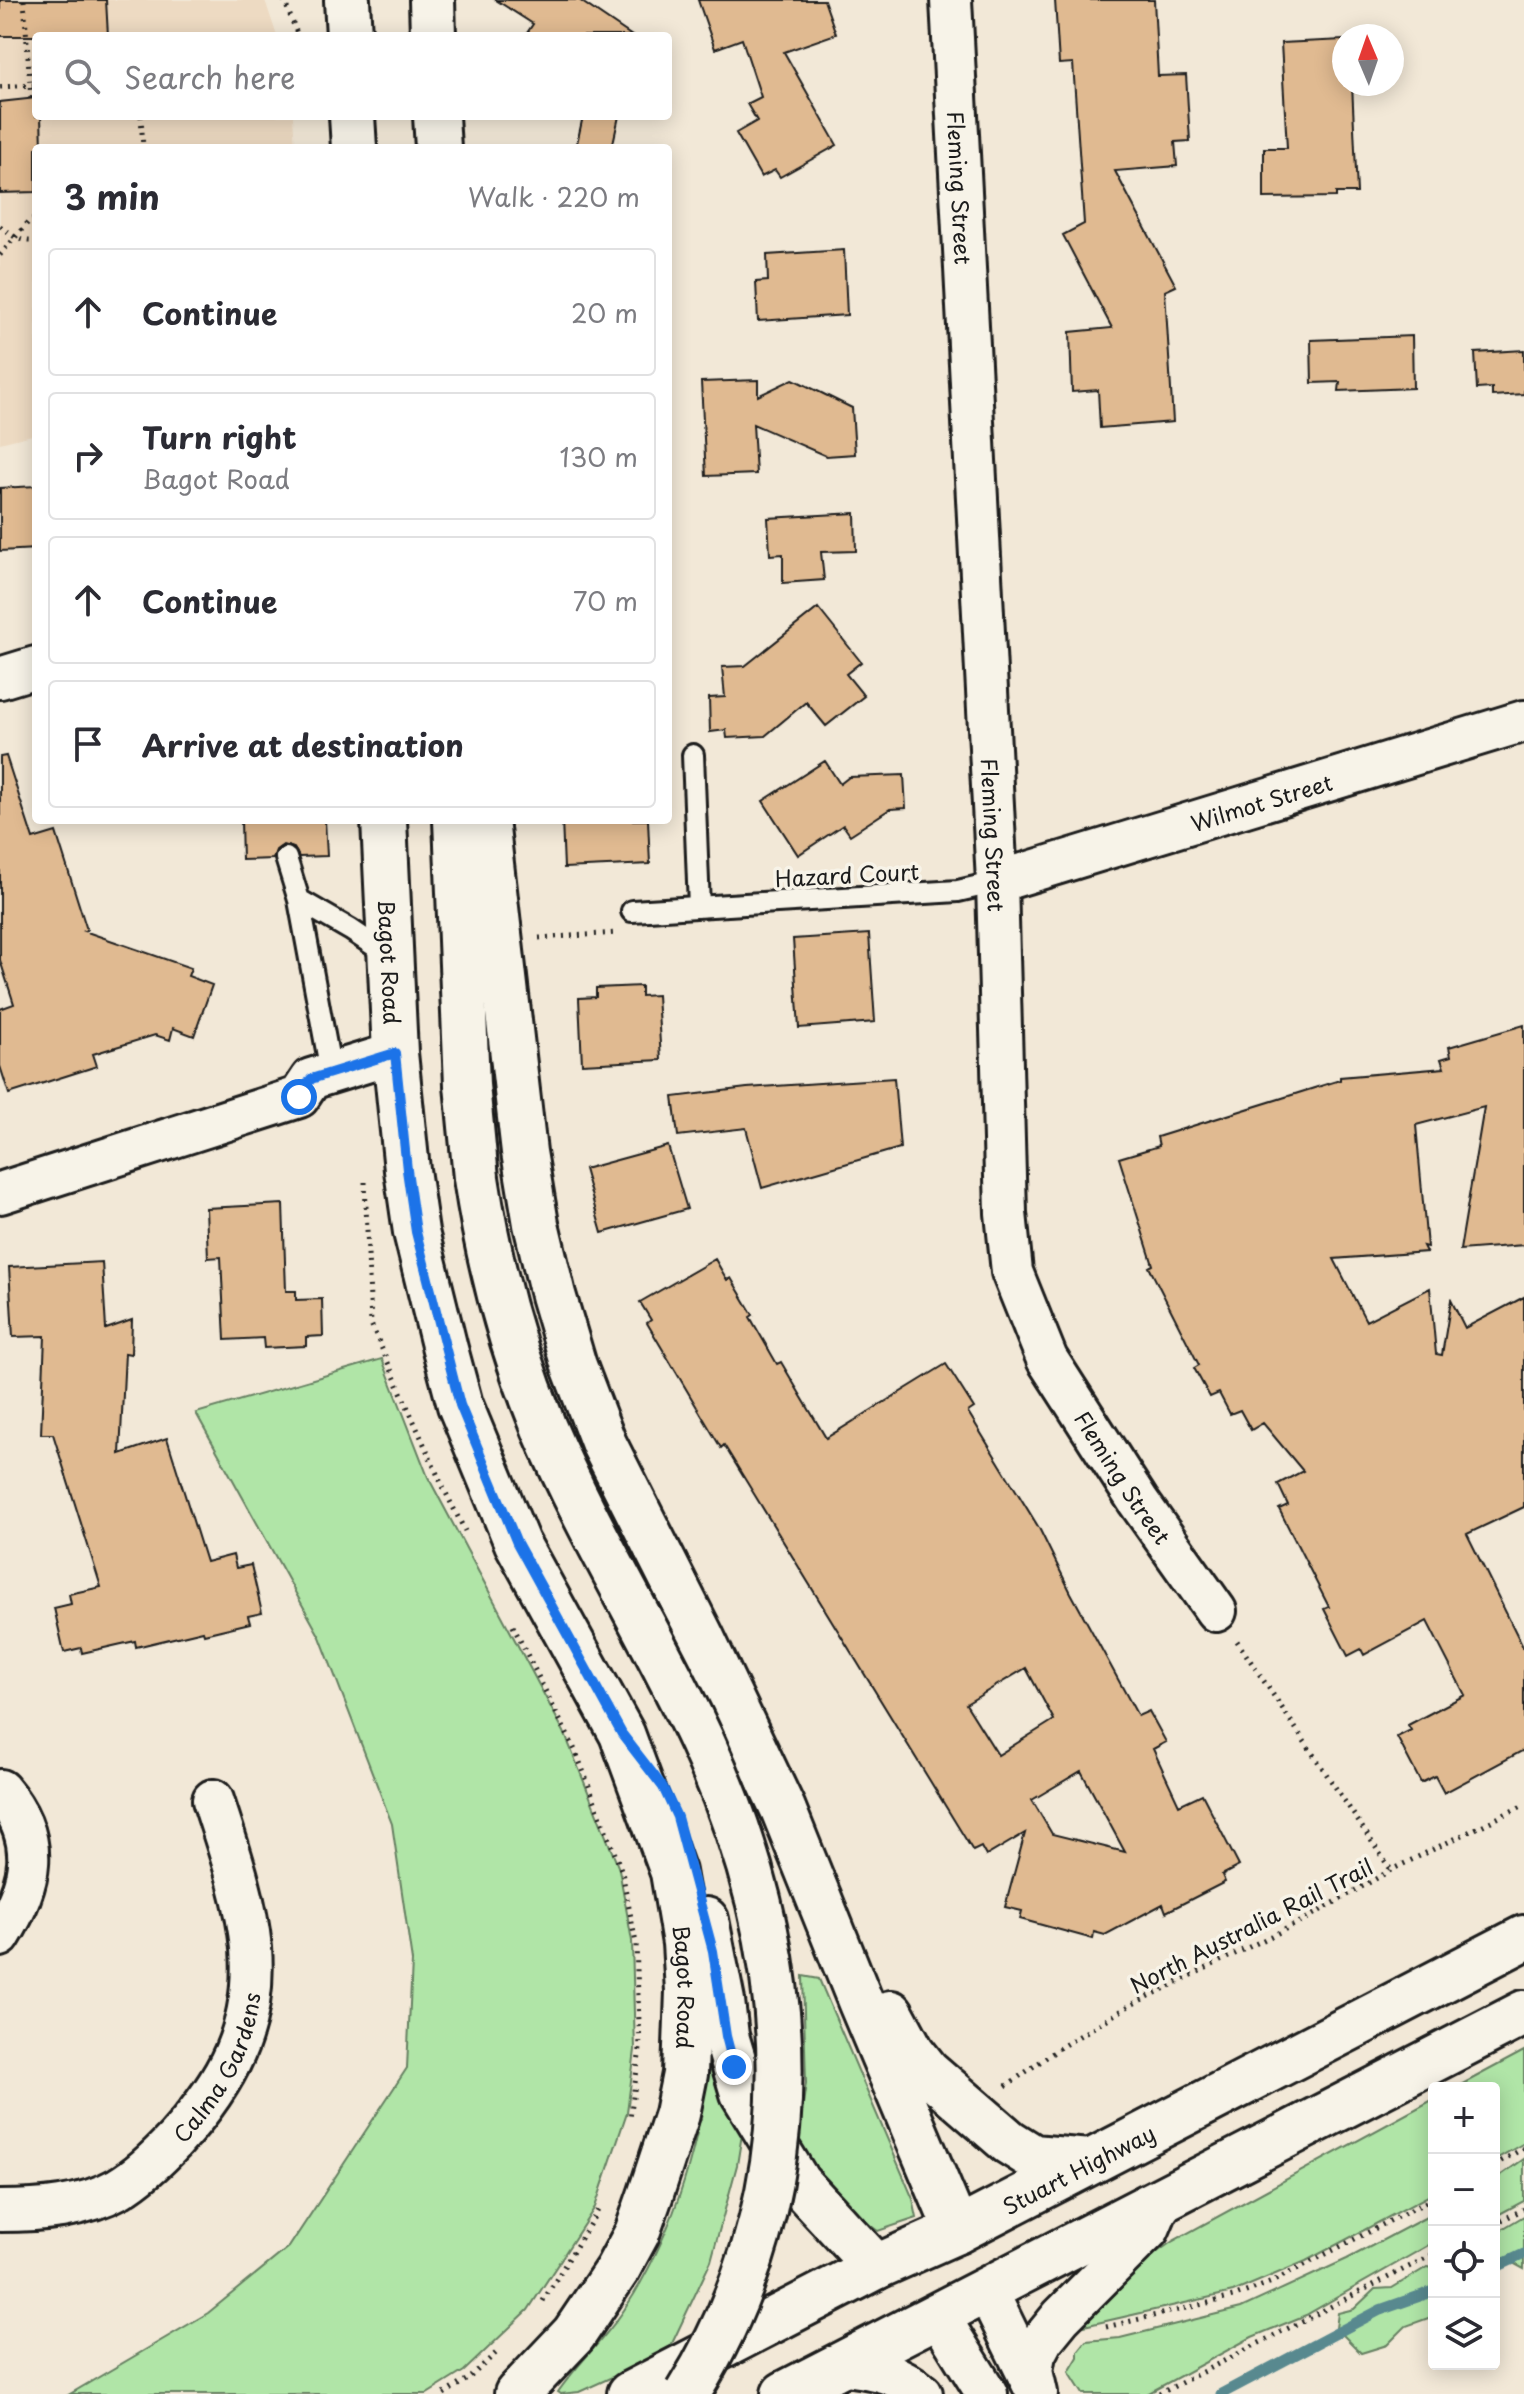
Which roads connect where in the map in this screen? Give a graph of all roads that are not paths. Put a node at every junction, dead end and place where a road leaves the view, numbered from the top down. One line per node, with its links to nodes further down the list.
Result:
1 (347, 0): 4 (main road)
2 (432, 0): 5 (main road)
3 (951, 0): 18 (street, Fleming Street)
4 (349, 32)
5 (433, 32)
6 (352, 120): 8 (main road)
7 (436, 120): 9 (main road)
8 (354, 144)
9 (438, 144)
10 (32, 668): 11 (street)
11 (0, 678)
12 (1524, 721): 18 (street, Wilmot Street)
13 (693, 755): 20 (lane)
14 (384, 824): 22 (main road, Bagot Road)
15 (456, 824): 44 (main road, bridge)
16 (486, 824): 26 (main road)
17 (286, 858): 19 (lane)
18 (997, 882): 20 (lane, Hazard Court); 27 (street, Fleming Street)
19 (299, 900): 22 (lane); 24 (lane)
20 (699, 907): 21 (lane, Hazard Court)
21 (632, 911)
22 (391, 957): 23 (main road, Bagot Road)
23 (395, 1053): 24 (street); 28 (main road, Bagot Road)
24 (321, 1076): 25 (street)
25 (0, 1193)
26 (684, 1604): 34 (main road); 37 (main road)
27 (1216, 1611)
28 (622, 1734): 38 (main road); 42 (main road, Bagot Road)
29 (0, 1790): 31 (street)
30 (213, 1800): 36 (street, Calma Gardens)
31 (0, 1936)
32 (1524, 1938): 34 (main road, Stuart Highway)
33 (1524, 2013): 35 (main road)
34 (1089, 2162): 37 (main road, Stuart Highway)
35 (1167, 2196): 39 (main road); 48 (street)
36 (0, 2211)
37 (957, 2231): 38 (main road, Stuart Highway); 39 (main road)
38 (876, 2267): 40 (main road); 43 (main road, Stuart Highway)
39 (987, 2291): 40 (main road); 48 (street)
40 (938, 2315): 41 (main road); 47 (street)
41 (841, 2364): 45 (main road); 46 (street)
42 (517, 2394)
43 (630, 2394)
44 (687, 2394)
45 (784, 2394)
46 (922, 2394)
47 (987, 2394)
48 (1037, 2394)

